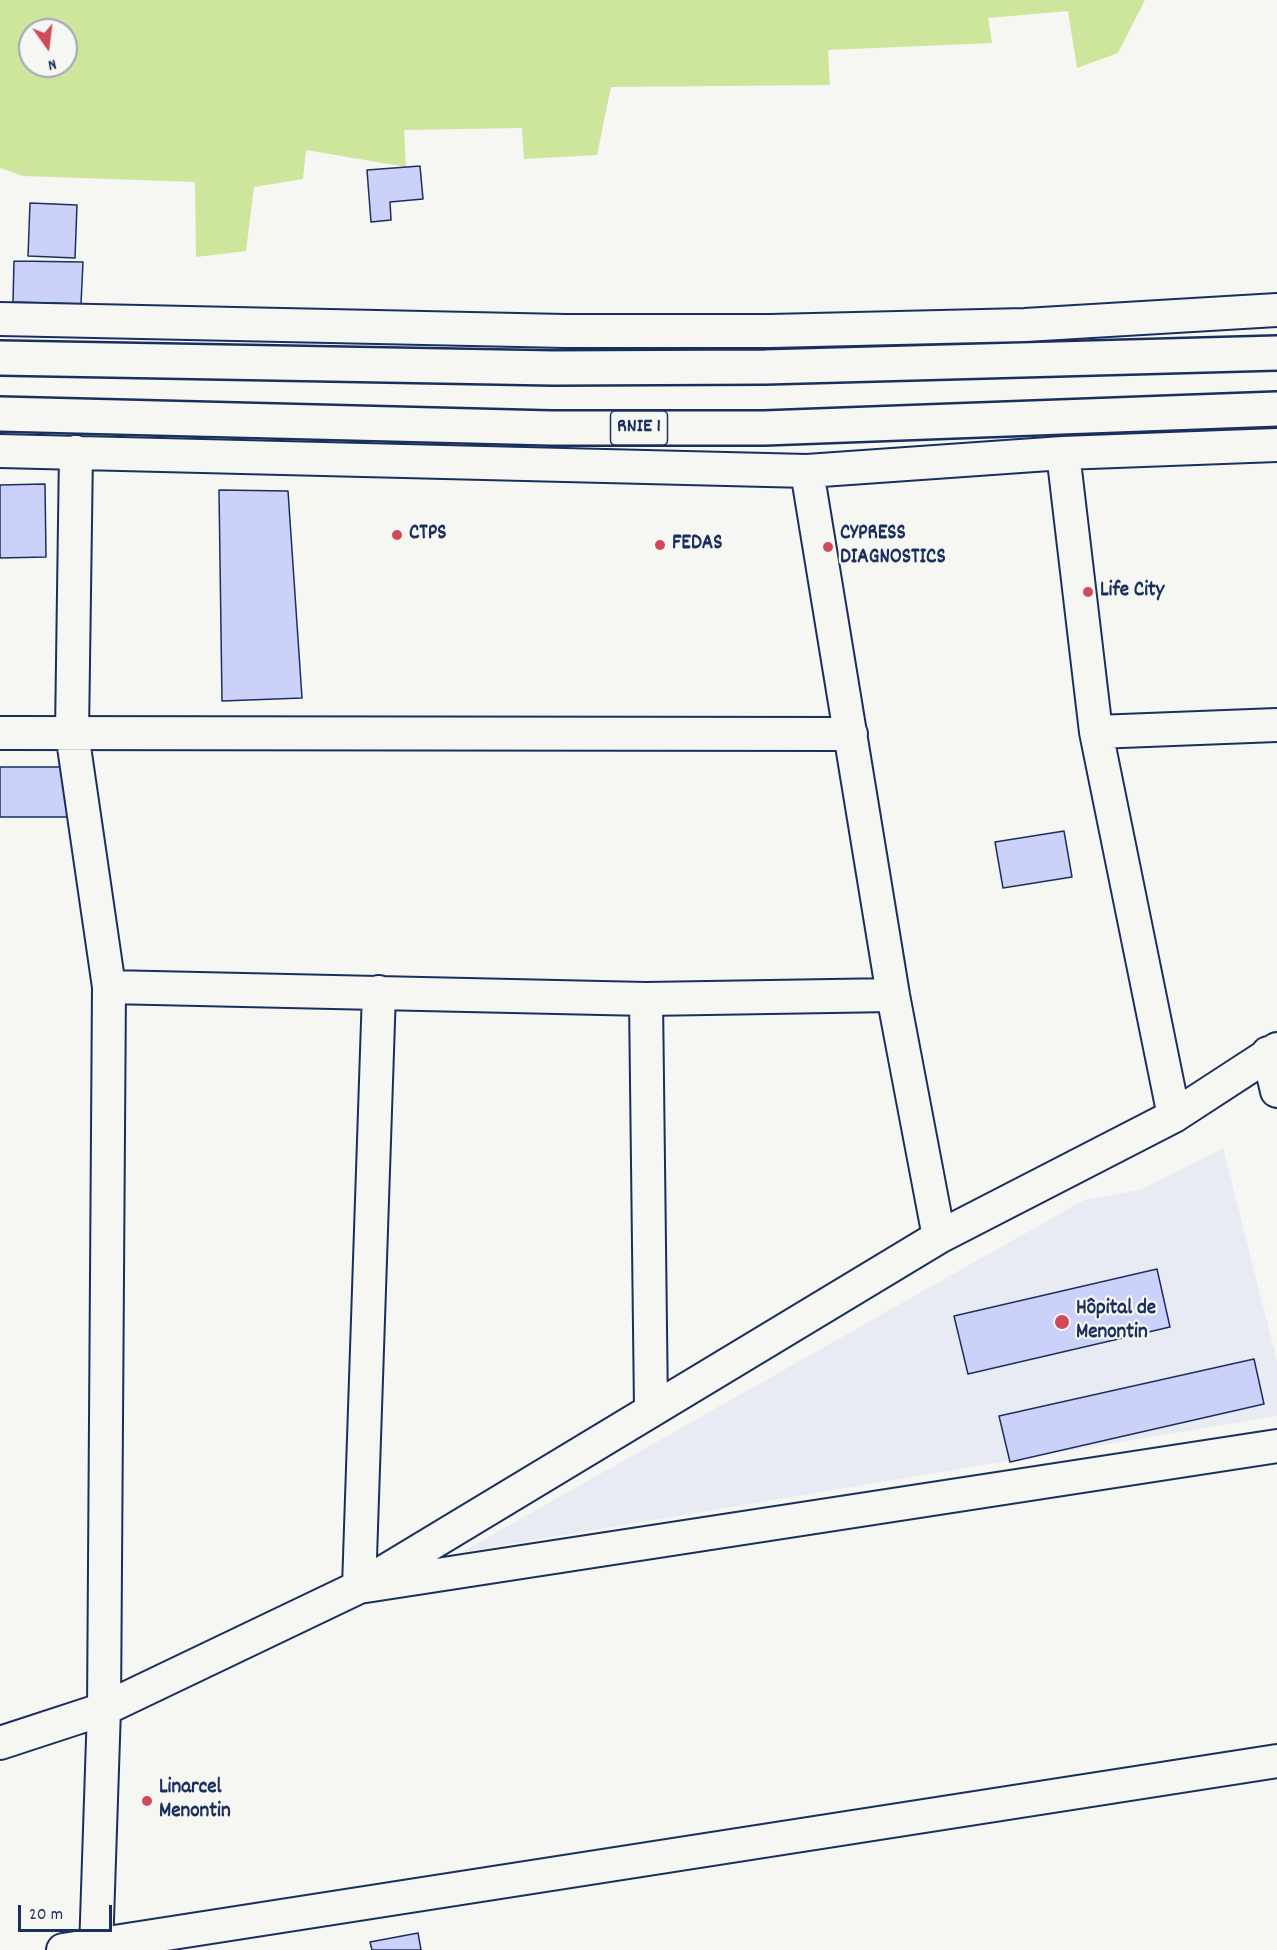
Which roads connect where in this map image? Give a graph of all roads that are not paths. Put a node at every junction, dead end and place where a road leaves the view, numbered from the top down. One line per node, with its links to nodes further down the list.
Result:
1 (1277, 310): 2 (street)
2 (0, 320)
3 (1277, 352): 4 (highway)
4 (0, 358)
5 (1277, 408): 6 (highway, RNIE 1)
6 (0, 414)
7 (1277, 445): 10 (street)
8 (0, 451): 9 (street)
9 (76, 452): 11 (street); 15 (street)
10 (1062, 453): 11 (street); 13 (street)
11 (807, 471): 16 (street)
12 (1277, 725): 13 (street)
13 (1096, 732): 23 (street)
14 (0, 733): 15 (street)
15 (72, 733): 16 (street); 17 (street)
16 (851, 734): 19 (street)
17 (109, 987): 18 (street); 28 (street)
18 (379, 992): 20 (street); 27 (street)
19 (893, 995): 20 (street); 24 (street)
20 (646, 999): 25 (street)
21 (1273, 1051): 22 (street); 23 (street)
22 (1277, 1091)
23 (1174, 1116): 24 (street)
24 (939, 1237): 25 (street)
25 (651, 1409): 27 (street)
26 (1277, 1446): 27 (street)
27 (359, 1587): 28 (street)
28 (104, 1709): 29 (street); 31 (street)
29 (0, 1743)
30 (1277, 1761): 31 (street)
31 (96, 1947): 32 (street)
32 (63, 1950)

